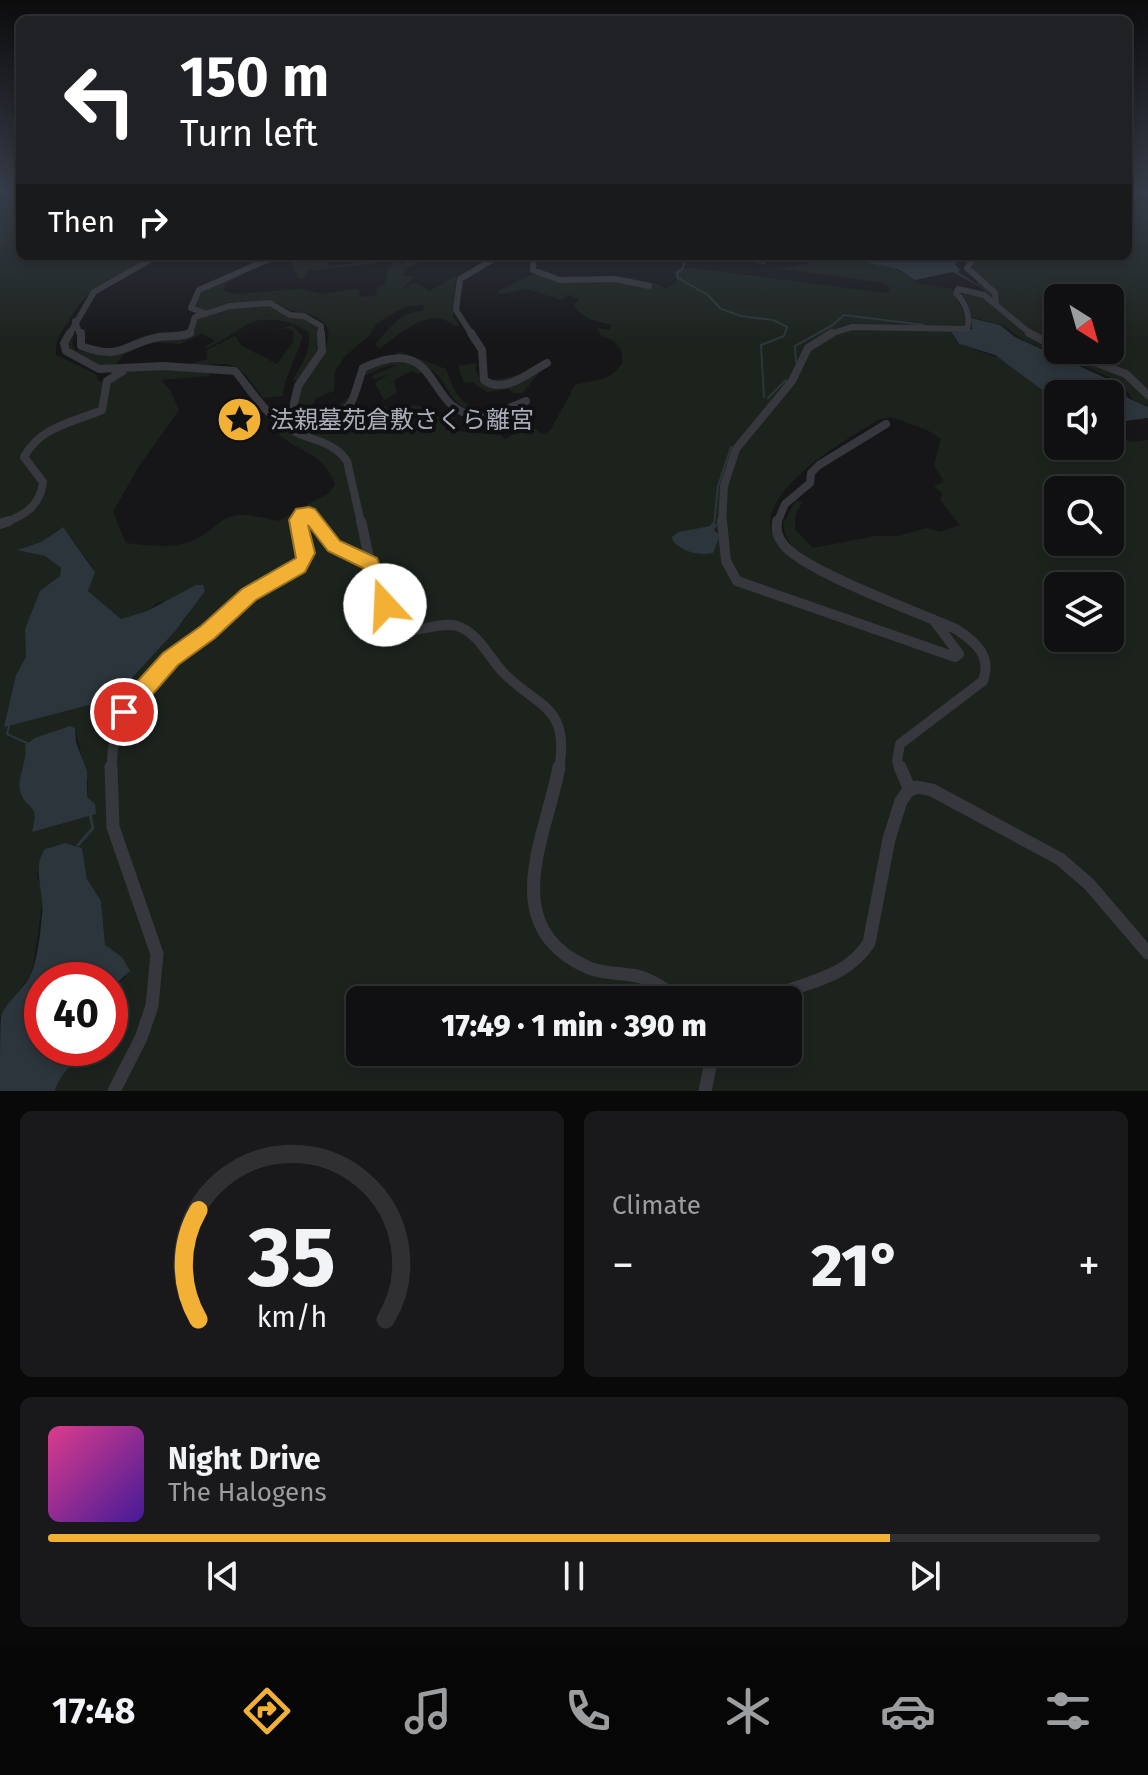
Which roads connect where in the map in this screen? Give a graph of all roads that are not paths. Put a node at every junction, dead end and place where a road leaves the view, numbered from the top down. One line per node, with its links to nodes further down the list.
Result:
1 (150, 260): 9 (street)
2 (267, 260): 8 (street)
3 (492, 260): 11 (street)
4 (534, 260): 6 (street)
5 (973, 260): 7 (street)
6 (649, 286)
7 (996, 303): 10 (street); 23 (street)
8 (204, 313): 9 (street); 18 (street)
9 (75, 321): 14 (street)
10 (1044, 340)
11 (547, 363)
12 (1100, 364): 16 (street)
13 (130, 368): 14 (street); 15 (street); 19 (street)
14 (99, 369): 15 (street)
15 (107, 381): 21 (street)
16 (1148, 395)
17 (526, 401): 18 (street)
18 (291, 417): 19 (street)
19 (279, 422): 22 (street)
20 (886, 424): 23 (street)
21 (0, 524)
22 (370, 563): 26 (street); 29 (street)
23 (933, 619): 24 (street)
24 (910, 790): 25 (street); 27 (street)
25 (1148, 953)
26 (657, 986)
27 (798, 986)
28 (710, 1066): 30 (street)
29 (114, 1091)
30 (705, 1091)

